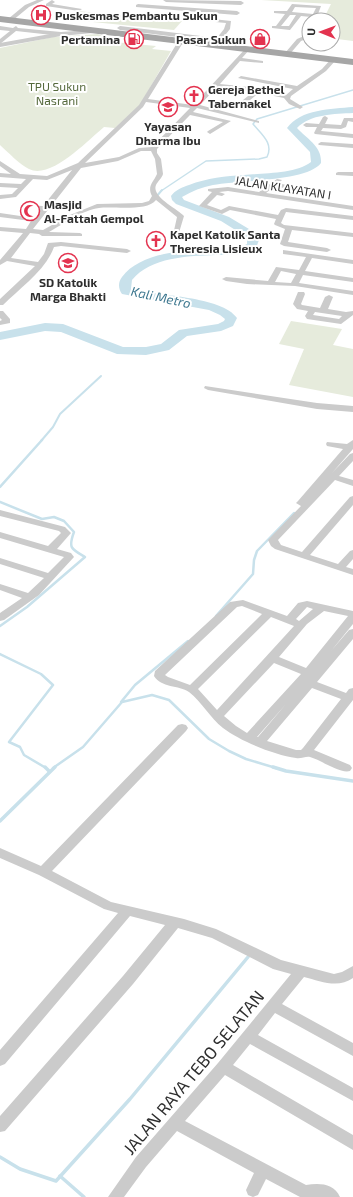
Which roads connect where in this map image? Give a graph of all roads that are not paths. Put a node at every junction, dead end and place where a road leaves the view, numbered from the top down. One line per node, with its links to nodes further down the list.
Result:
1 (42, 0): 4 (street); 16 (street)
2 (64, 0): 4 (street)
3 (166, 0): 6 (street)
4 (52, 2): 9 (street)
5 (241, 3): 6 (street)
6 (194, 5): 7 (street); 8 (street); 10 (street); 24 (street)
7 (138, 6)
8 (155, 6)
9 (79, 10)
10 (236, 10)
11 (276, 12): 13 (street)
12 (319, 12): 13 (street)
13 (287, 13): 14 (street); 14 (street)
14 (300, 14)
15 (0, 19): 16 (main road)
16 (10, 20): 17 (main road)
17 (25, 26): 20 (street); 21 (main road); 22 (street); 27 (street)
18 (0, 28): 20 (street)
19 (120, 28): 23 (street)
20 (15, 29): 26 (street)
21 (102, 31): 22 (street); 23 (main road)
22 (61, 34): 27 (street)
23 (178, 36): 24 (street); 29 (main road); 42 (street)
24 (219, 39): 28 (street)
25 (301, 39): 30 (street)
26 (1, 41): 27 (street)
27 (16, 42)
28 (235, 42)
29 (247, 49): 30 (main road); 31 (street)
30 (287, 54): 32 (main road)
31 (238, 59): 33 (street); 36 (street)
32 (333, 60): 34 (main road); 37 (street)
33 (261, 62)
34 (353, 62)
35 (241, 78): 37 (street)
36 (216, 85): 38 (street); 44 (street)
37 (297, 88): 40 (street)
38 (249, 89): 39 (street); 41 (street)
39 (258, 92): 40 (street); 45 (street)
40 (288, 97): 43 (street)
41 (238, 99)
42 (145, 100): 44 (street); 59 (street)
43 (298, 106)
44 (195, 107): 46 (street); 49 (street)
45 (252, 107)
46 (188, 114): 52 (street); 58 (street)
47 (325, 118): 51 (street)
48 (353, 120): 51 (street)
49 (255, 121)
50 (306, 126): 51 (street)
51 (322, 126): 54 (street)
52 (210, 132)
53 (310, 132): 54 (street)
54 (317, 133): 55 (street)
55 (353, 136)
56 (322, 144): 57 (street)
57 (353, 146)
58 (154, 149): 59 (street); 72 (street)
59 (82, 164): 65 (street); 75 (street)
60 (1, 166): 64 (street)
61 (338, 174): 62 (street)
62 (353, 174)
63 (0, 176): 64 (street)
64 (18, 176): 65 (street)
65 (31, 177): 67 (street)
66 (0, 185): 67 (street)
67 (23, 186): 71 (street)
68 (292, 188): 70 (street)
69 (213, 192): 70 (street, JALAN KLAYATAN I); 73 (street); 78 (street)
70 (260, 194): 73 (street, JALAN KLAYATAN I)
71 (0, 196)
72 (157, 198): 85 (street); 87 (street)
73 (288, 199): 76 (street, JALAN KLAYATAN I)
74 (23, 206): 75 (street)
75 (45, 208): 80 (street)
76 (353, 208)
77 (0, 215): 80 (street)
78 (280, 218): 81 (street); 83 (street)
79 (353, 218): 82 (street)
80 (37, 220): 85 (street)
81 (303, 221): 82 (street); 83 (street); 89 (street)
82 (330, 224): 88 (street); 89 (street)
83 (288, 228): 89 (street)
84 (0, 230): 85 (street)
85 (27, 233): 86 (street); 94 (street)
86 (80, 235)
87 (176, 235)
88 (353, 235)
89 (312, 239): 90 (street)
90 (327, 250)
91 (127, 251): 96 (street)
92 (286, 252): 93 (street)
93 (310, 256): 95 (street); 97 (street)
94 (3, 261): 96 (street)
95 (353, 262)
96 (40, 265): 105 (street)
97 (301, 272): 99 (street); 100 (street); 101 (street)
98 (226, 278): 100 (street)
99 (353, 280)
100 (270, 282): 101 (street)
101 (294, 284): 102 (street)
102 (353, 293)
103 (301, 294): 106 (street)
104 (329, 297): 107 (street)
105 (0, 302)
106 (313, 309): 107 (street); 109 (street)
107 (323, 311): 109 (street)
108 (0, 312): 110 (street)
109 (351, 312)
110 (0, 323)
111 (208, 388): 112 (street)
112 (353, 409)
113 (330, 444): 114 (street)
114 (352, 449): 115 (street); 118 (street)
115 (334, 477): 116 (street); 118 (street)
116 (353, 483)
117 (353, 499): 123 (street)
118 (305, 504): 123 (street)
119 (0, 513): 121 (street)
120 (0, 535): 121 (street)
121 (51, 549): 127 (street)
122 (353, 553): 125 (street)
123 (304, 556): 125 (street)
124 (0, 561): 127 (street)
125 (340, 568): 126 (street)
126 (353, 572)
127 (51, 577): 129 (street)
128 (0, 587): 129 (street)
129 (30, 597): 132 (street)
130 (323, 608): 133 (street); 134 (street); 135 (street)
131 (269, 613): 134 (street); 139 (street); 139 (street)
132 (1, 616)
133 (353, 616): 138 (street)
134 (289, 621): 135 (street)
135 (301, 625): 137 (street)
136 (353, 632): 138 (street)
137 (272, 658): 138 (street); 141 (street)
138 (311, 678): 140 (street); 143 (street)
139 (192, 689): 141 (street)
140 (350, 695): 144 (street)
141 (218, 716): 143 (street)
142 (182, 728): 147 (street)
143 (254, 740): 144 (street)
144 (307, 751): 145 (street)
145 (346, 768)
146 (0, 853): 147 (street)
147 (43, 872): 148 (street)
148 (127, 911): 149 (street); 155 (street)
149 (174, 923): 150 (street); 159 (street)
150 (301, 971): 151 (street); 152 (street, JALAN RAYA TEBO SELATAN)
151 (353, 971)
152 (272, 1006): 153 (street, JALAN RAYA TEBO SELATAN); 154 (street)
153 (248, 1036): 156 (street, JALAN RAYA TEBO SELATAN); 157 (street)
154 (353, 1050)
155 (0, 1060)
156 (223, 1067): 158 (street, JALAN RAYA TEBO SELATAN); 160 (street)
157 (353, 1095)
158 (175, 1123): 161 (street); 163 (street, JALAN RAYA TEBO SELATAN)
159 (0, 1126)
160 (353, 1143)
161 (263, 1170): 162 (street); 164 (street)
162 (253, 1190)
163 (115, 1197)
164 (333, 1197)

